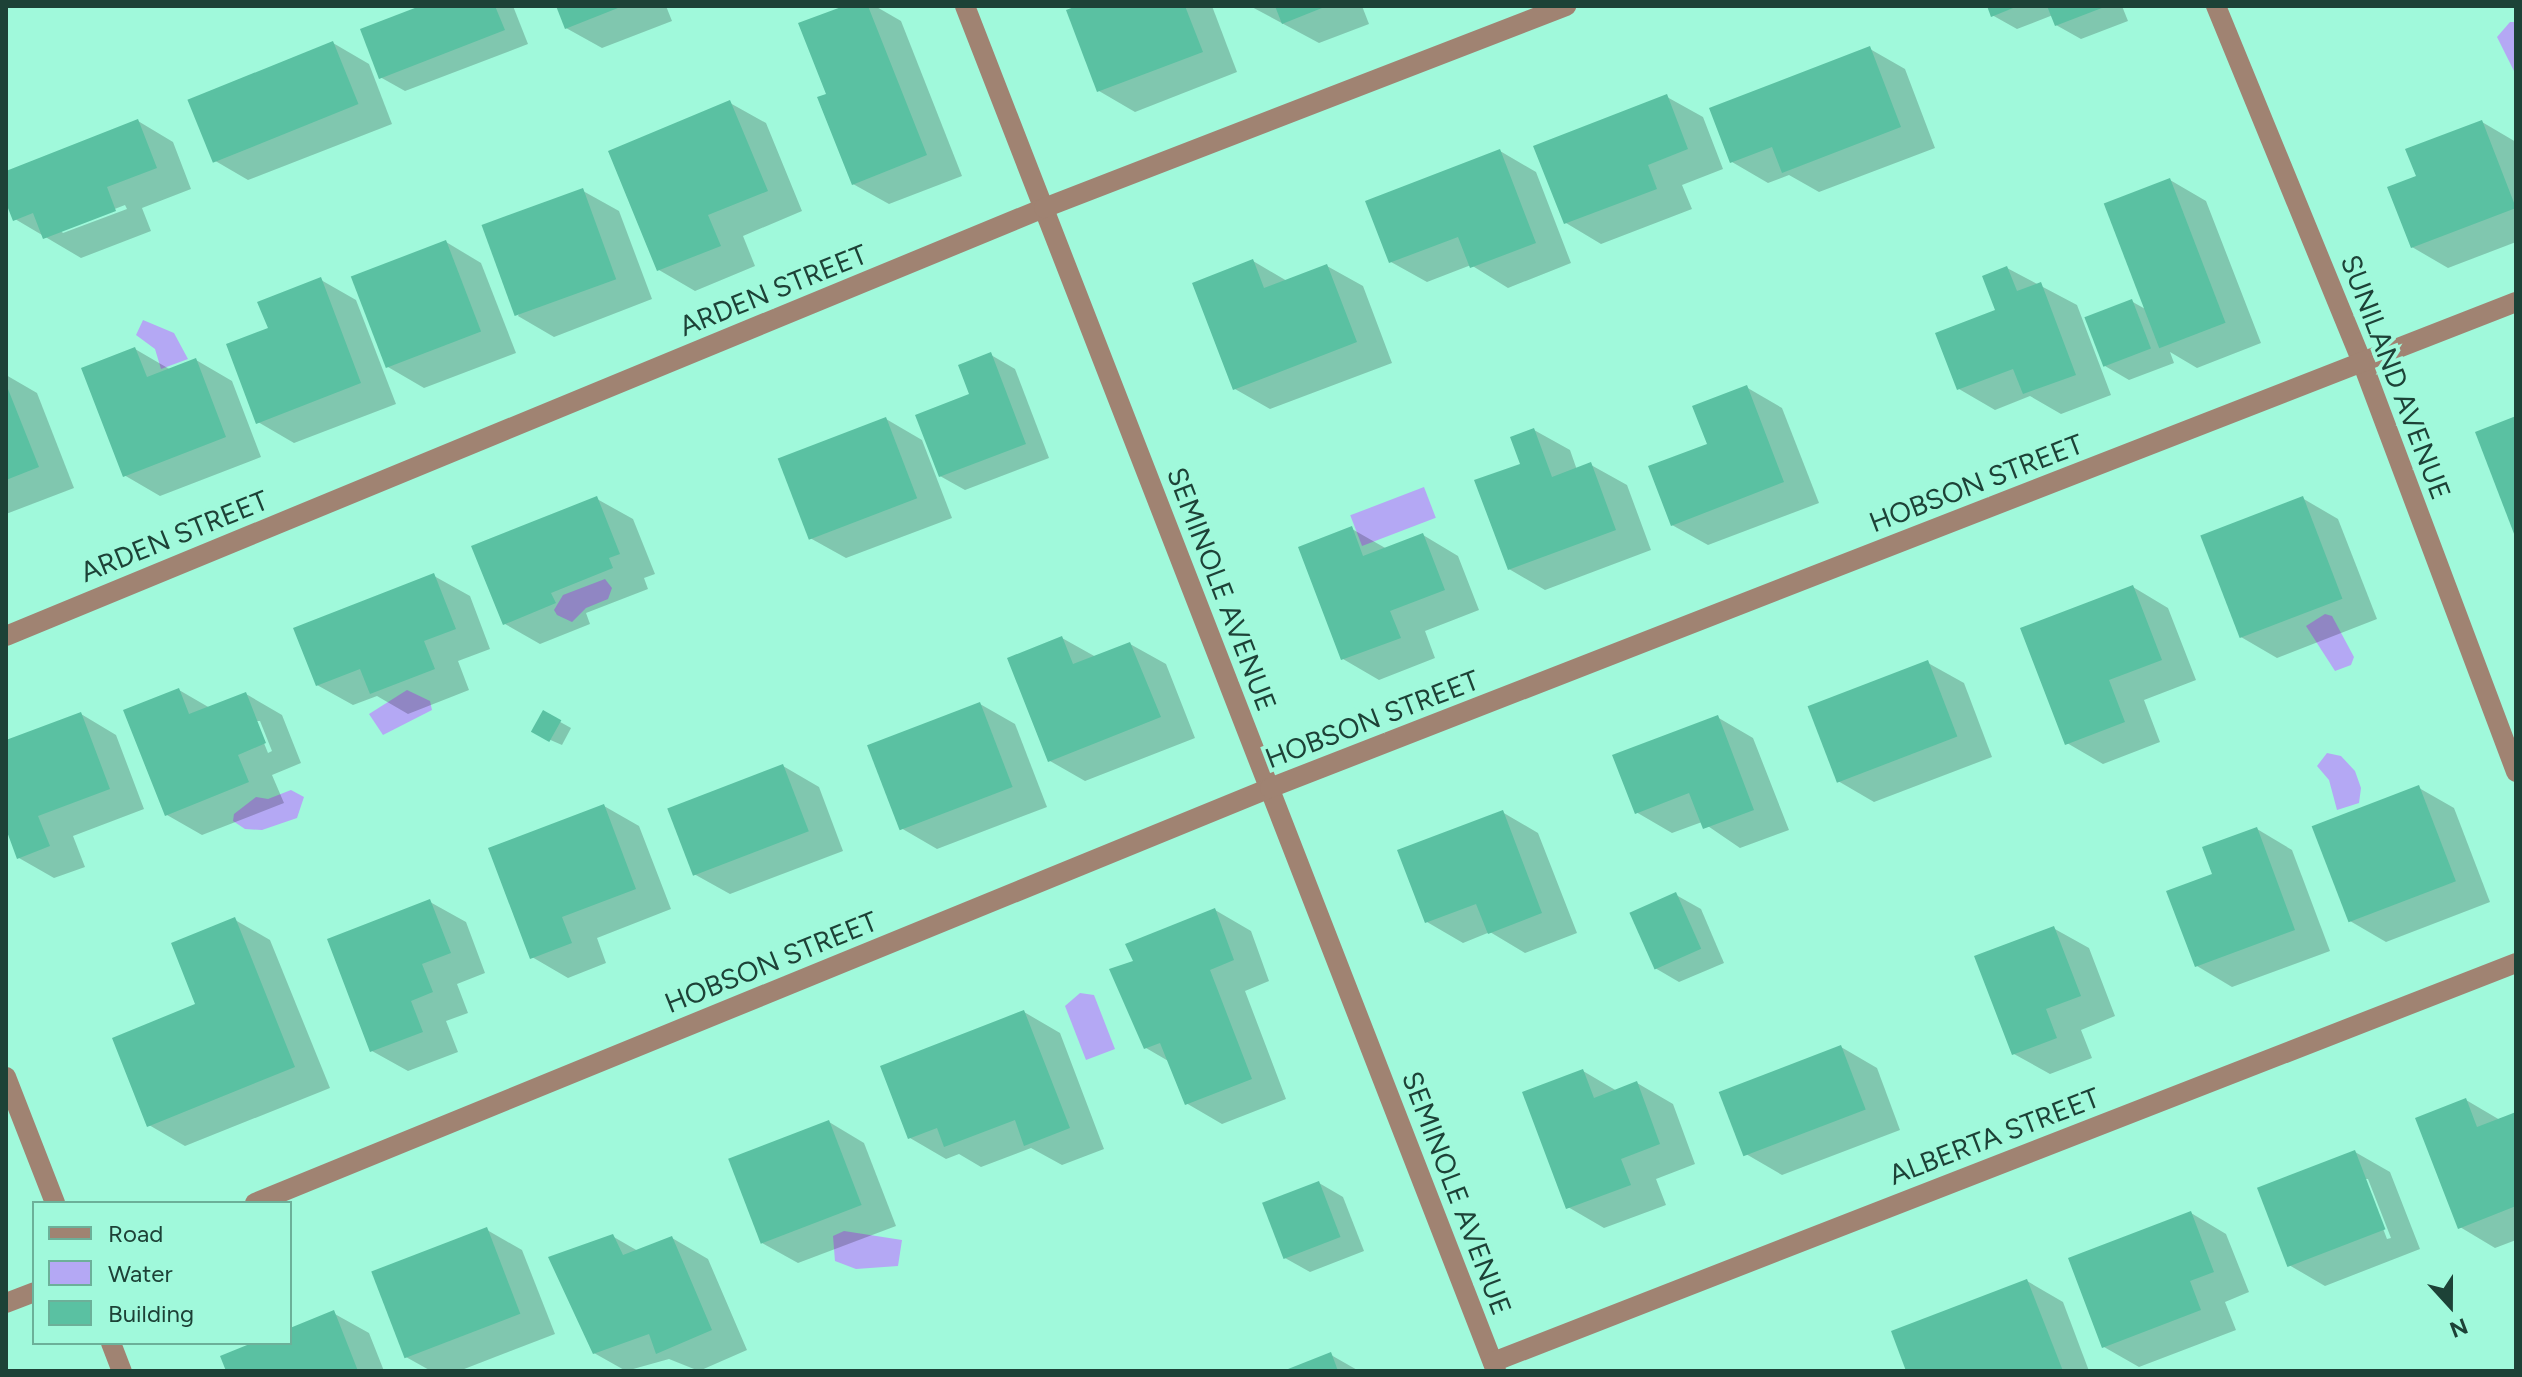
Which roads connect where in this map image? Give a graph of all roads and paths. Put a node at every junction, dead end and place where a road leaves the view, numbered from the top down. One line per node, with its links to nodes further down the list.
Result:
1 (965, 6): 4 (street, SEMINOLE AVENUE)
2 (1566, 6): 4 (street, ARDEN STREET)
3 (2216, 6): 6 (street, SUNILAND AVENUE)
4 (1044, 208): 7 (street, ARDEN STREET); 9 (street, SEMINOLE AVENUE)
5 (2516, 302): 6 (street, HOBSON STREET)
6 (2362, 362): 8 (street, SUNILAND AVENUE); 9 (street, HOBSON STREET)
7 (6, 636)
8 (2516, 772)
9 (1270, 788): 13 (street, HOBSON STREET); 17 (street, SEMINOLE AVENUE)
10 (2516, 963): 17 (street, ALBERTA STREET)
11 (6, 1077): 12 (street)
12 (54, 1201)
13 (260, 1201)
14 (32, 1293): 15 (street)
15 (6, 1303)
16 (112, 1345): 18 (street)
17 (1495, 1366)
18 (122, 1371)

